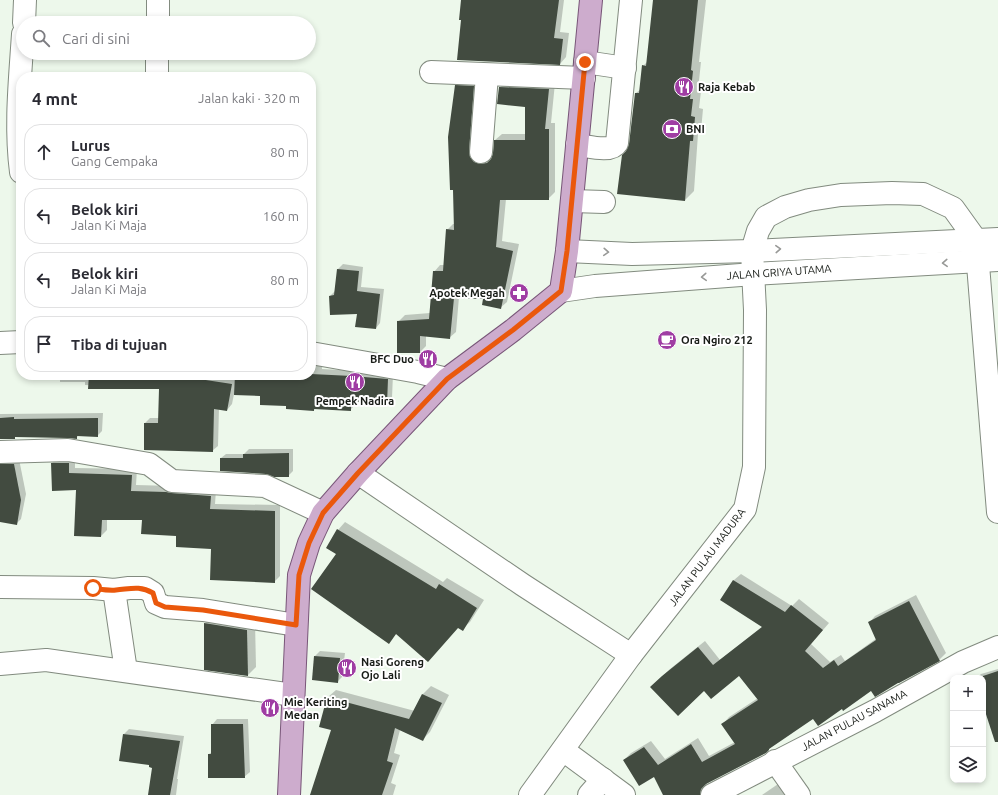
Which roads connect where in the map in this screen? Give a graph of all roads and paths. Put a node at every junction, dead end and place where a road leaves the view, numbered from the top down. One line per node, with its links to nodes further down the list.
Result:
1 (25, 0): 5 (street)
2 (158, 0): 6 (street)
3 (591, 0): 10 (main road)
4 (631, 0): 9 (street)
5 (24, 16)
6 (158, 16)
7 (21, 60): 11 (street)
8 (157, 60): 12 (street)
9 (624, 68): 10 (street); 15 (street)
10 (584, 70): 14 (street); 15 (main road)
11 (20, 72)
12 (157, 72)
13 (431, 72): 14 (street)
14 (488, 75): 16 (street)
15 (578, 144): 17 (main road)
16 (481, 152)
17 (572, 201): 18 (street); 20 (main road)
18 (604, 202)
19 (998, 239): 22 (street, JALAN GRIYA UTAMA)
20 (567, 251): 21 (street, JALAN GRIYA UTAMA, one-way to 21); 24 (main road)
21 (752, 251): 22 (street, JALAN GRIYA UTAMA, one-way to 22); 22 (street); 23 (street, JALAN PULAU MADURA)
22 (984, 254): 23 (street, JALAN GRIYA UTAMA, one-way to 23); 30 (street)
23 (754, 274): 24 (street, JALAN GRIYA UTAMA, one-way to 24); 38 (street, JALAN PULAU MADURA)
24 (561, 291): 28 (main road)
25 (16, 342): 26 (street)
26 (0, 343)
27 (316, 354): 28 (street)
28 (447, 379): 31 (main road)
29 (0, 452): 33 (street)
30 (996, 457): 32 (street)
31 (358, 473): 33 (main road); 38 (street)
32 (998, 512)
33 (323, 513): 36 (main road)
34 (0, 587): 35 (street)
35 (114, 590): 36 (street); 40 (street)
36 (296, 625): 41 (main road)
37 (998, 647): 43 (street, JALAN PULAU SANAMA)
38 (631, 655): 42 (street, JALAN PULAU MADURA)
39 (0, 664): 40 (street)
40 (126, 671): 41 (street)
41 (293, 695): 45 (main road)
42 (563, 750): 44 (street); 46 (street, JALAN PULAU MADURA)
43 (775, 761): 48 (street, JALAN PULAU SANAMA); 49 (street)
44 (596, 787): 47 (street)
45 (289, 795)
46 (530, 795)
47 (624, 795)
48 (712, 795)
49 (799, 795)

